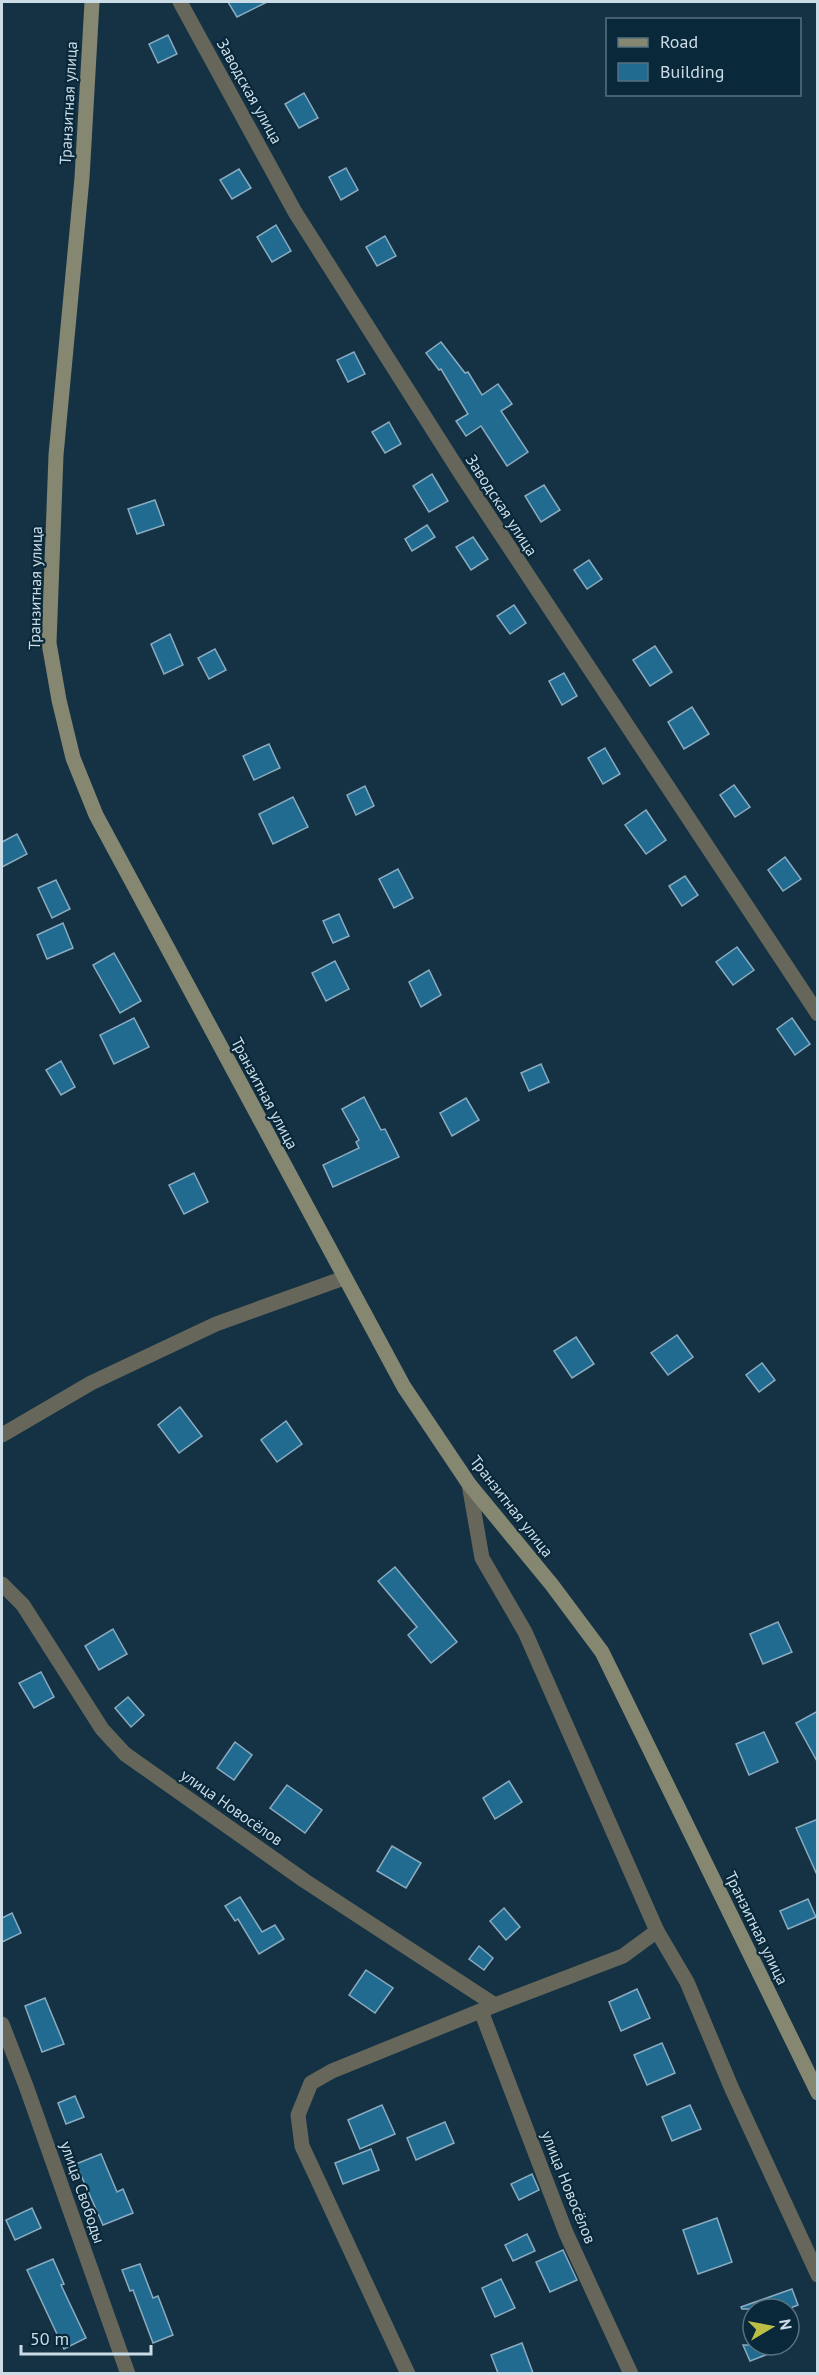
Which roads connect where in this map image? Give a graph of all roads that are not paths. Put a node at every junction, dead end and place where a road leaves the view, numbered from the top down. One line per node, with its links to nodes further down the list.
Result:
1 (92, 2): 4 (main road, Транзитная улица)
2 (180, 2): 3 (street, Заводская улица)
3 (818, 1014)
4 (344, 1278): 5 (street); 6 (main road, Транзитная улица)
5 (2, 1435)
6 (469, 1484): 8 (street); 11 (main road, Транзитная улица)
7 (2, 1584): 9 (street, улица Новосёлов)
8 (657, 1931): 9 (street); 12 (street)
9 (488, 2008): 14 (street); 15 (street, улица Новосёлов)
10 (2, 2024): 13 (street, улица Свободы)
11 (818, 2092)
12 (818, 2275)
13 (128, 2373)
14 (408, 2373)
15 (631, 2373)

